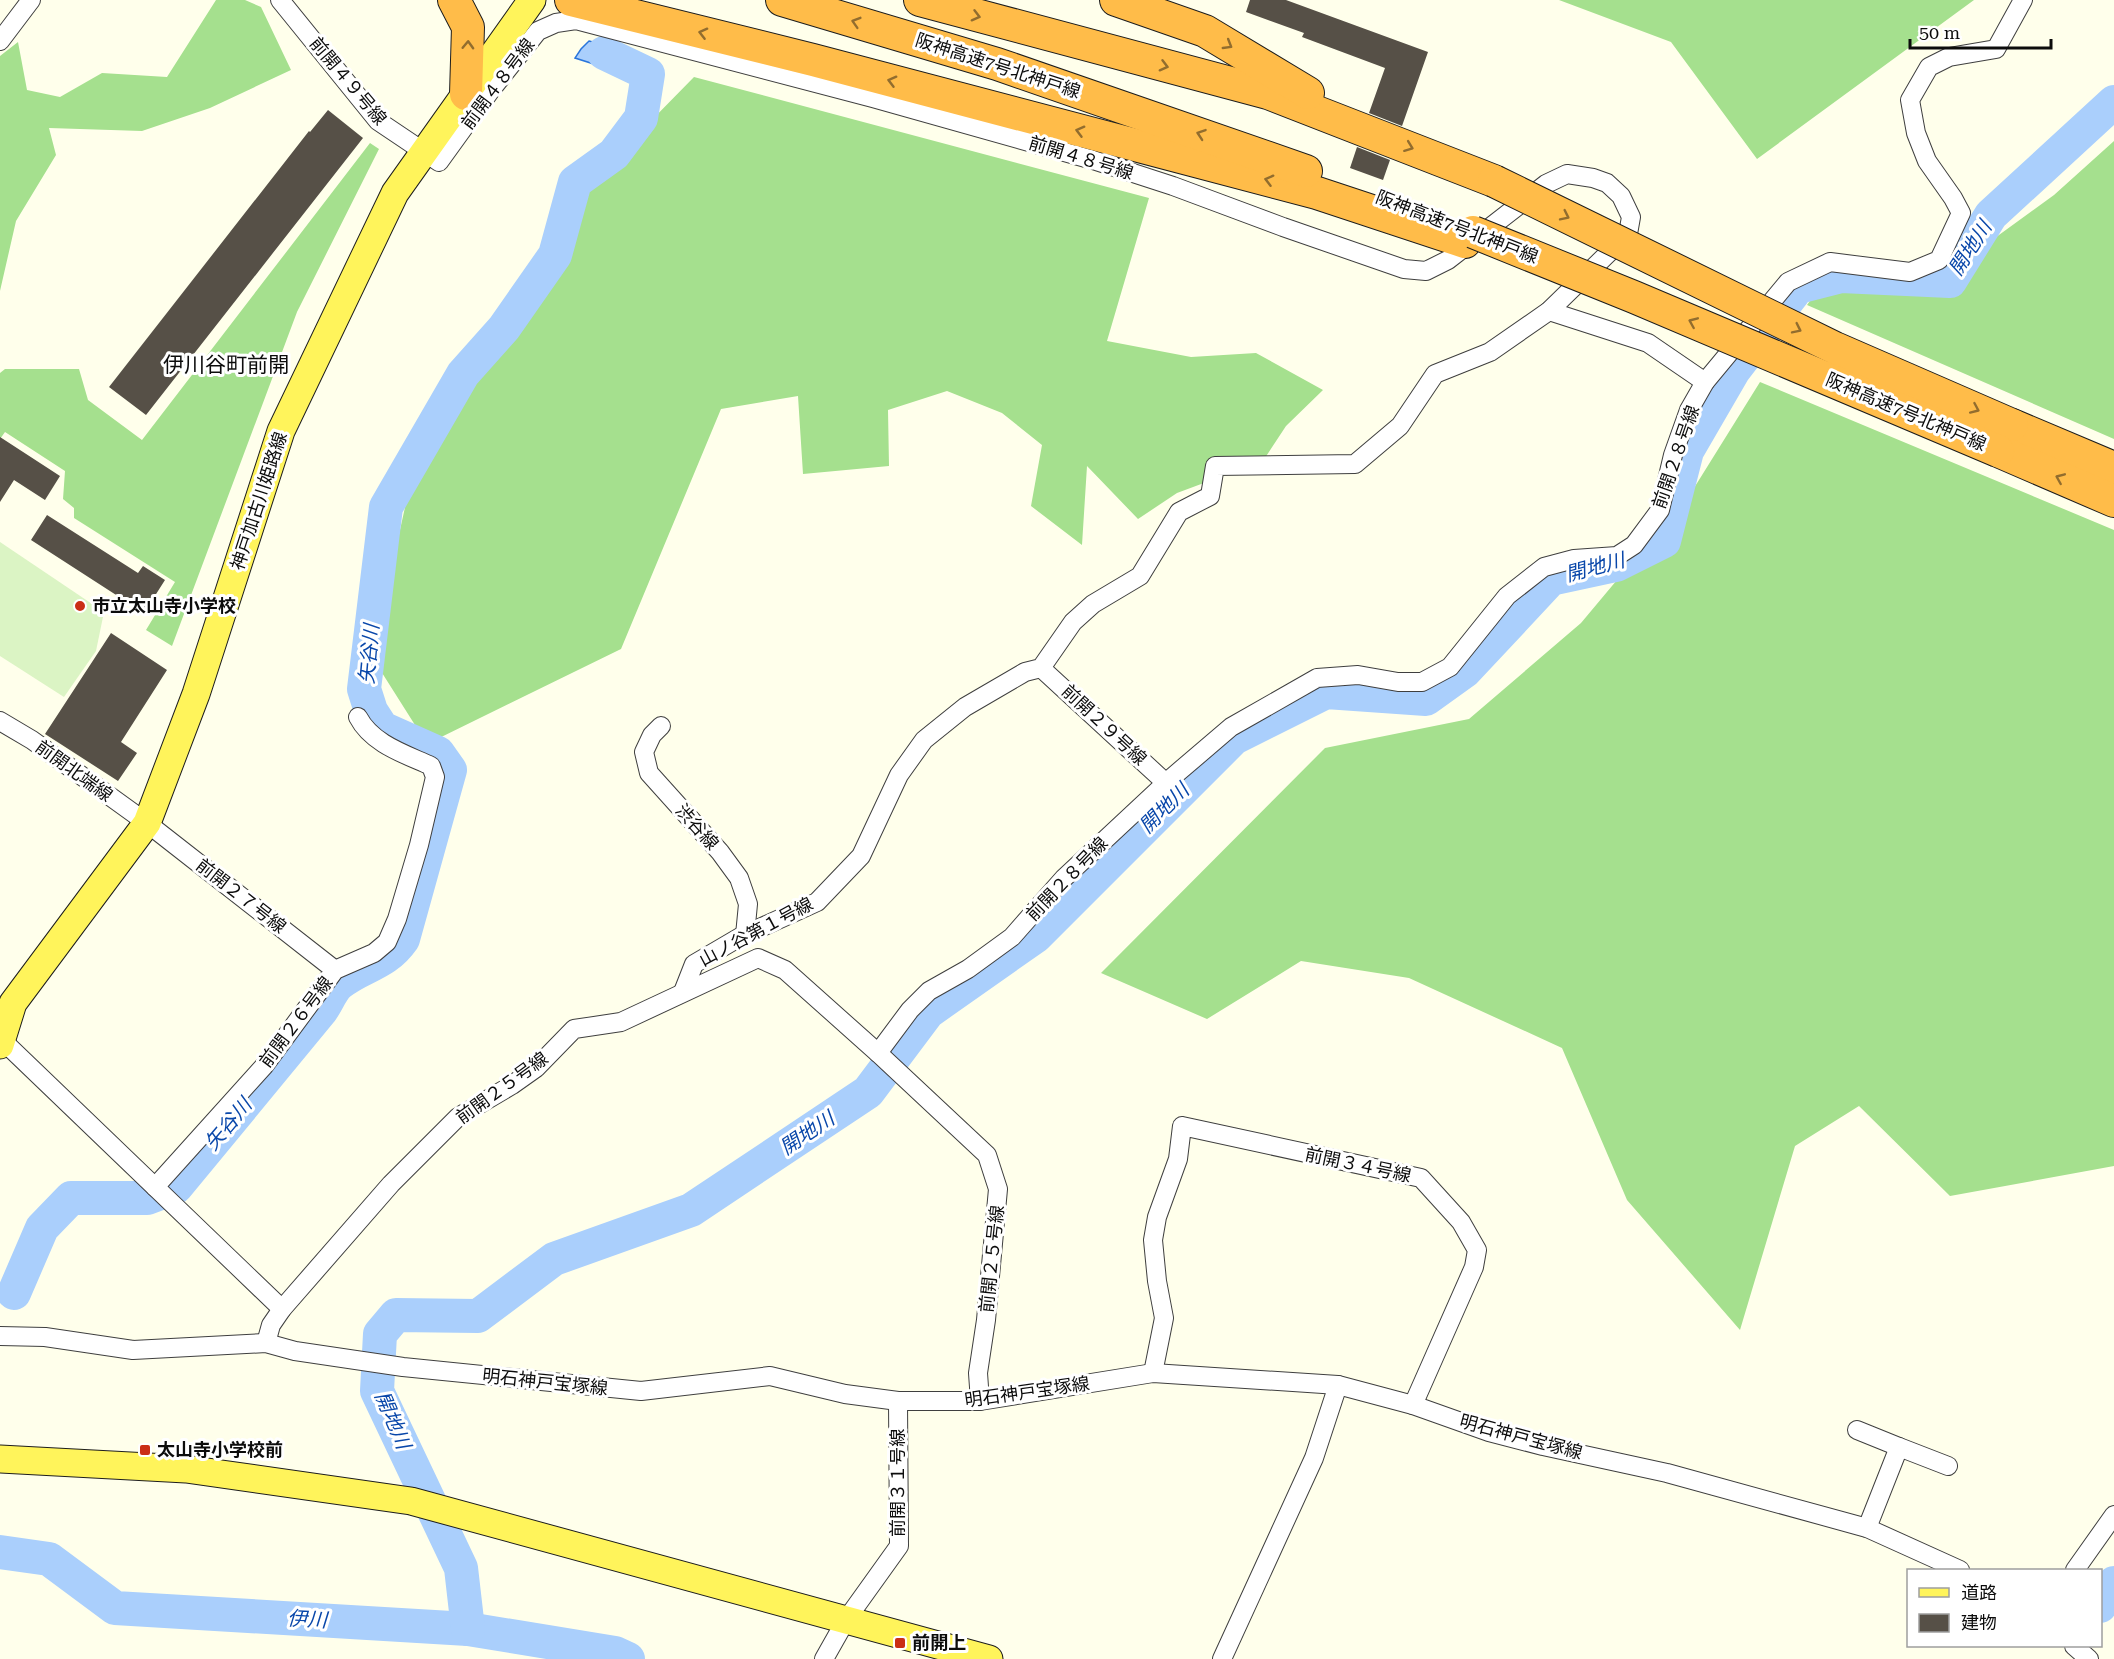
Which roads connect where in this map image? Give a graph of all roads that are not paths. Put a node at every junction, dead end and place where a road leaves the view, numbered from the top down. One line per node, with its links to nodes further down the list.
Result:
1 (31, 0): 10 (street)
2 (280, 0): 13 (street, 前開４９号線)
3 (454, 0): 11 (highway, one-way to 3)
4 (532, 0): 11 (main road, 神戸加古川姫路線)
5 (571, 0): 14 (highway, one-way to 5)
6 (782, 0): 14 (highway, 阪神高速7号北神戸線, one-way to 6)
7 (920, 0): 12 (highway, 阪神高速7号北神戸線, one-way to 12)
8 (1116, 0): 12 (highway, one-way to 12)
9 (2023, 0): 16 (street, 前開２８号線)
10 (0, 41)
11 (466, 94): 13 (main road, 神戸加古川姫路線)
12 (1377, 135): 17 (highway, 阪神高速7号北神戸線, one-way to 17, bridge)
13 (424, 153): 15 (street, 前開４８号線); 25 (main road, 神戸加古川姫路線)
14 (1469, 236): 17 (highway, 阪神高速7号北神戸線, one-way to 14, bridge)
15 (1549, 311): 16 (street); 20 (street)
16 (1705, 382): 24 (street, 前開２８号線)
17 (2005, 438): 18 (highway, 阪神高速7号北神戸線); 19 (highway, 阪神高速7号北神戸線, one-way to 17)
18 (2114, 468)
19 (2114, 501)
20 (1041, 668): 24 (street, 前開２９号線); 26 (street, 山ノ谷第１号線)
21 (358, 717): 27 (street, 前開２６号線)
22 (0, 721): 25 (street, 前開北端線)
23 (661, 726): 26 (street, 渋谷線)
24 (1166, 783): 30 (street, 前開２８号線)
25 (147, 823): 27 (street, 前開２７号線); 29 (main road, 神戸加古川姫路線)
26 (746, 935): 28 (street, 山ノ谷第１号線)
27 (335, 970): 31 (street, 前開２６号線)
28 (683, 992): 30 (street, 前開２５号線); 32 (street, 前開２５号線)
29 (1, 1043): 31 (street)
30 (879, 1053): 38 (street, 前開２５号線)
31 (159, 1192): 32 (street)
32 (282, 1309): 34 (street, 前開２５号線)
33 (0, 1336): 34 (street, 明石神戸宝塚線)
34 (266, 1343): 37 (street, 明石神戸宝塚線)
35 (1153, 1373): 36 (street, 明石神戸宝塚線); 38 (street, 明石神戸宝塚線); 39 (street, 前開３４号線)
36 (1338, 1385): 39 (street, 明石神戸宝塚線); 52 (street)
37 (898, 1401): 38 (street, 明石神戸宝塚線); 48 (street, 前開３１号線)
38 (980, 1401)
39 (1413, 1405): 45 (street, 明石神戸宝塚線)
40 (1857, 1430): 41 (street)
41 (1899, 1447): 43 (street); 45 (street)
42 (0, 1459): 48 (main road)
43 (1948, 1466)
44 (2114, 1515): 47 (street)
45 (1867, 1528): 46 (street, 明石神戸宝塚線)
46 (1958, 1569)
47 (2076, 1569)
48 (846, 1620): 50 (street, 前開３１号線); 51 (main road)
49 (2075, 1647): 53 (street)
50 (824, 1659)
51 (989, 1659)
52 (1222, 1659)
53 (2090, 1659)

